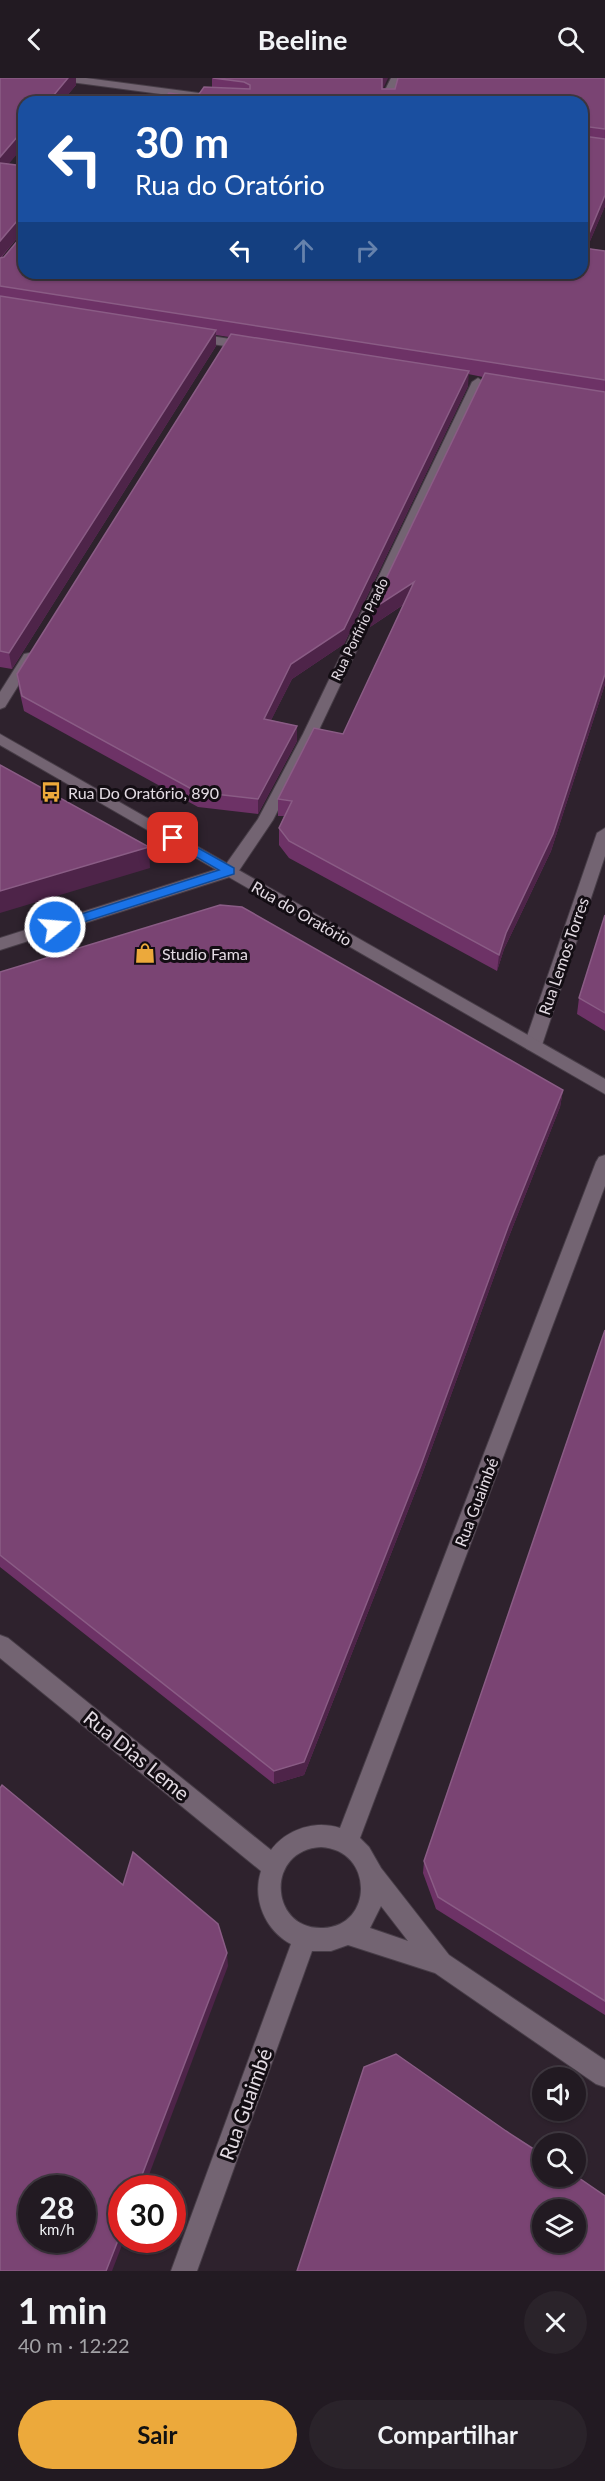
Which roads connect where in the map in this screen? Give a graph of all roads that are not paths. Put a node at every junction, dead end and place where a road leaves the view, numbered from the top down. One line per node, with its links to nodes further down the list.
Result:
1 (63, 78): 4 (street)
2 (157, 78): 4 (street)
3 (396, 78): 7 (street)
4 (148, 89): 5 (street); 6 (street)
5 (142, 96)
6 (200, 96)
7 (389, 96)
8 (181, 335): 9 (street)
9 (261, 348)
10 (478, 382): 15 (street, Rua Porfírio Prado)
11 (36, 646): 12 (street)
12 (0, 704)
13 (0, 739): 15 (street, Rua do Oratório)
14 (605, 833): 17 (street, Rua Lemos Torres)
15 (230, 871): 16 (street); 17 (street, Rua do Oratório)
16 (0, 944)
17 (533, 1045): 18 (street, Rua do Oratório)
18 (605, 1086)
19 (605, 1162): 21 (street, Rua Guaimbé)
20 (0, 1645): 22 (street, Rua Dias Leme)
21 (347, 1842): 22 (street); 23 (street)
22 (273, 1866): 25 (street)
23 (372, 1876): 24 (street); 26 (street)
24 (348, 1933): 25 (street); 26 (street)
25 (305, 1938): 28 (street, Rua Guaimbé)
26 (441, 1963): 27 (street)
27 (605, 2075)
28 (184, 2271)

